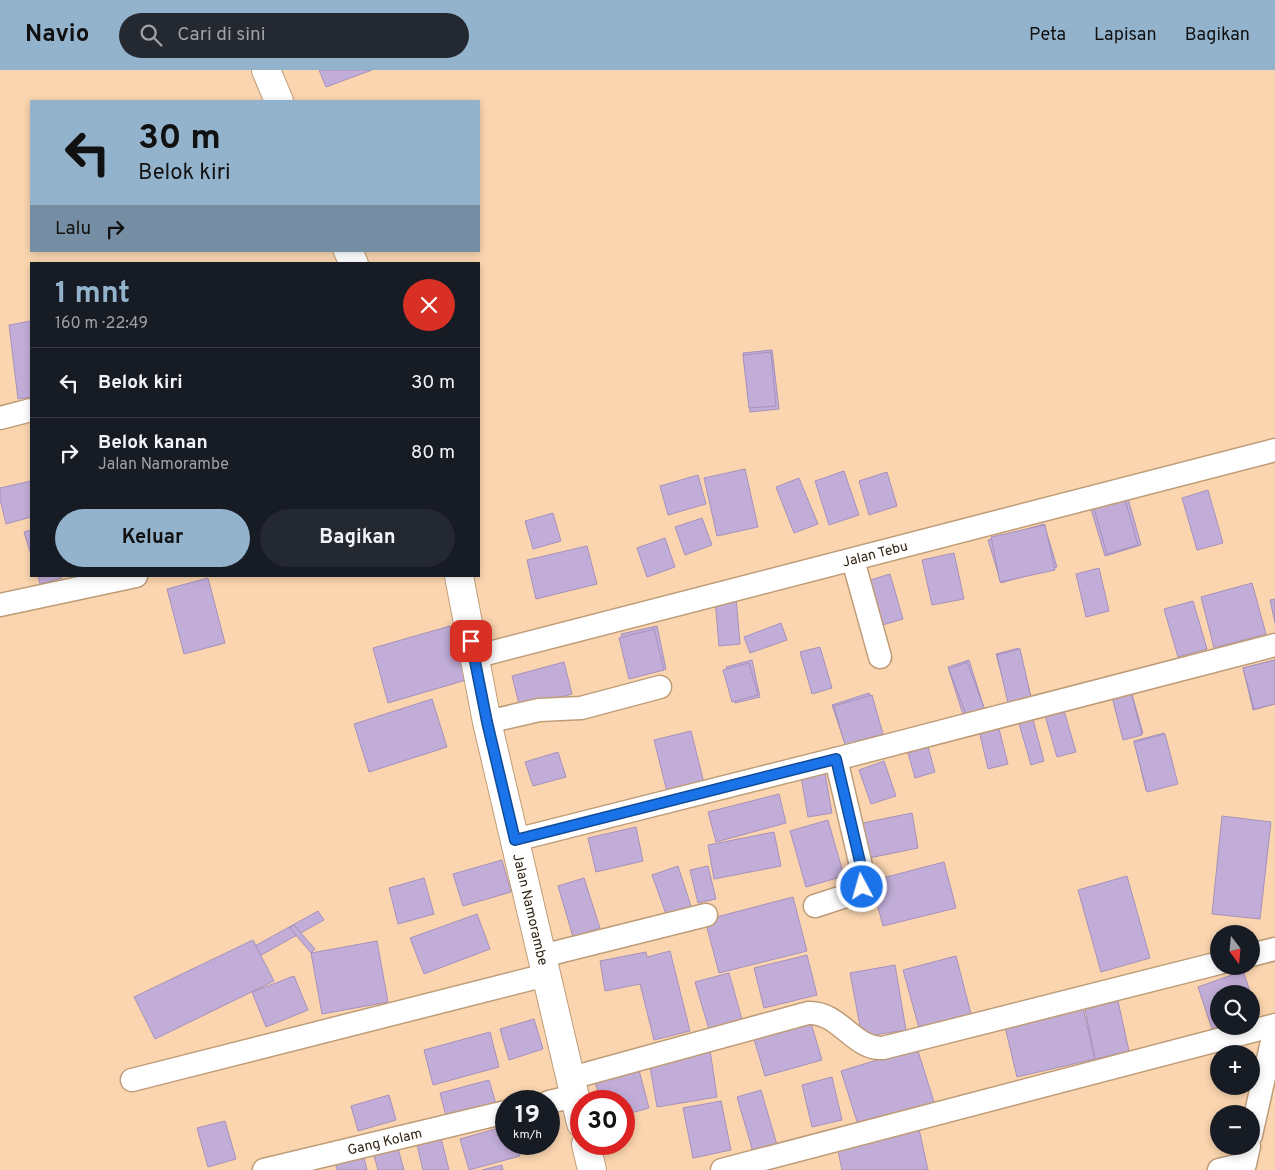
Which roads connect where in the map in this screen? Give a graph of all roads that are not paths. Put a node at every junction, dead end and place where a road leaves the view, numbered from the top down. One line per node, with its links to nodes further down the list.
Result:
1 (266, 70): 2 (street)
2 (279, 100)
3 (30, 410): 4 (street)
4 (0, 418)
5 (1275, 450): 6 (street, Jalan Tebu)
6 (853, 560): 11 (street); 12 (street, Jalan Tebu)
7 (131, 577): 9 (street)
8 (460, 577): 12 (street, Jalan Namorambe)
9 (0, 605)
10 (1275, 645): 15 (street)
11 (880, 657)
12 (474, 658): 14 (street, Jalan Namorambe)
13 (660, 687): 14 (street)
14 (487, 722): 16 (street, Jalan Namorambe)
15 (836, 759): 16 (street); 17 (street)
16 (515, 840): 21 (street, Jalan Namorambe)
17 (815, 906)
18 (706, 915): 21 (street)
19 (1275, 949): 20 (street)
20 (1260, 953)
21 (544, 965): 24 (street); 25 (street, Jalan Namorambe)
22 (1210, 965): 25 (street)
23 (1275, 1026): 28 (street); 34 (street)
24 (132, 1080)
25 (573, 1087): 26 (street, Jalan Namorambe); 27 (street)
26 (574, 1090)
27 (560, 1095)
28 (1258, 1105)
29 (495, 1115): 32 (street, Gang Kolam)
30 (589, 1155): 33 (street)
31 (1247, 1155): 35 (street)
32 (264, 1170)
33 (592, 1170)
34 (722, 1170)
35 (1219, 1170)

